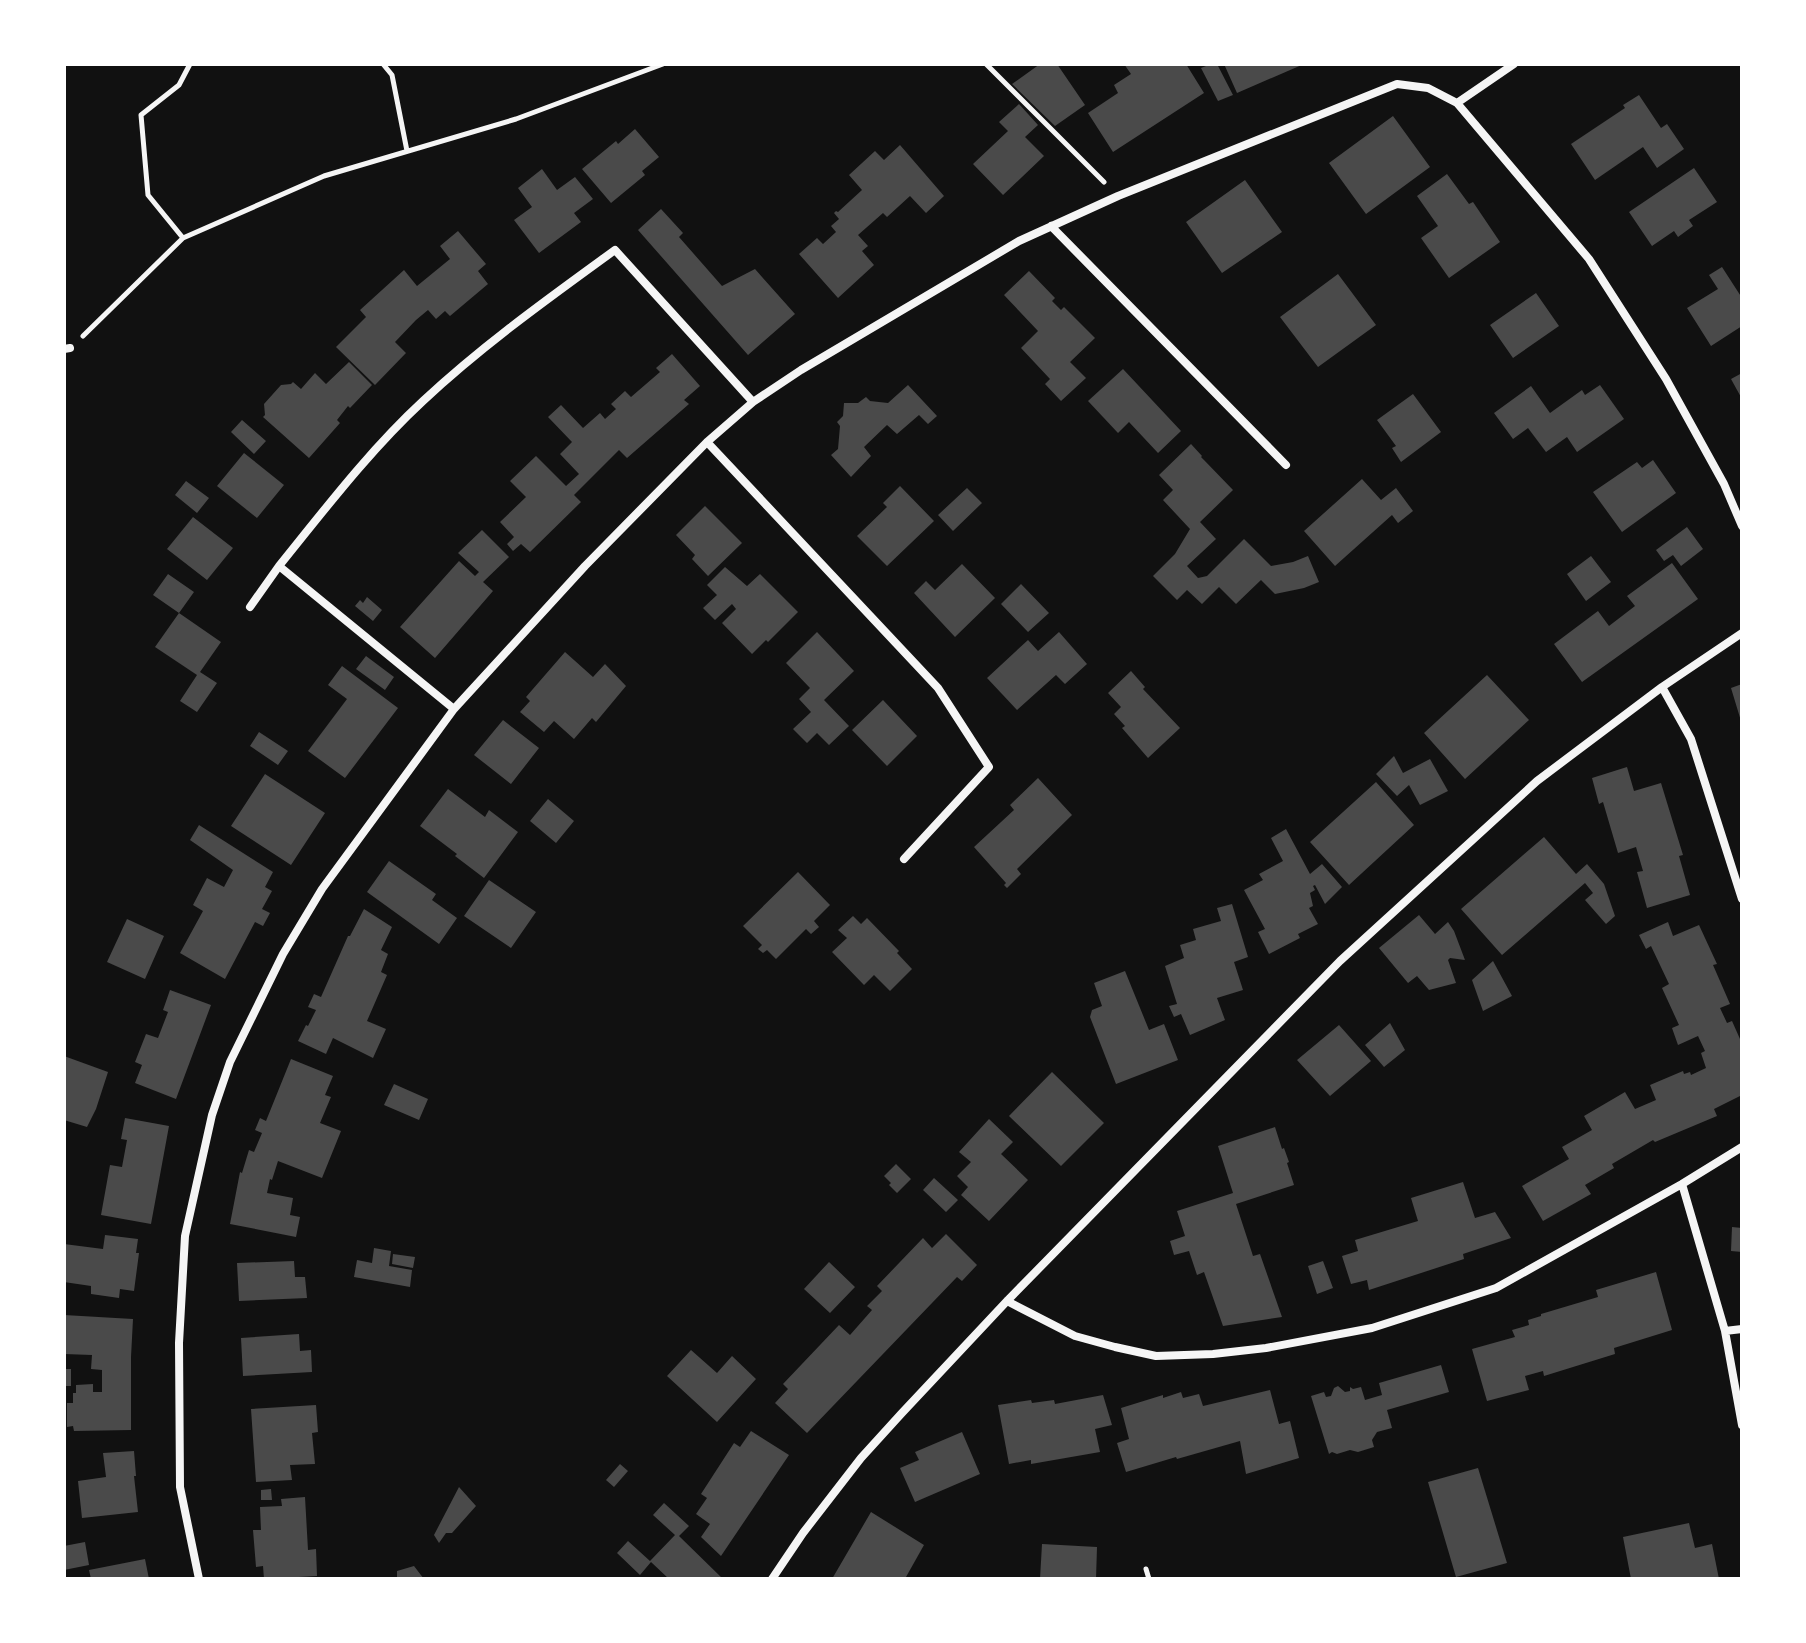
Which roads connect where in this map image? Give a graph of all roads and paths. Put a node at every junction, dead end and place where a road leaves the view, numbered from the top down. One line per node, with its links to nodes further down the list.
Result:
1 (190, 64): 10 (path)
2 (383, 64): 7 (path)
3 (663, 64): 7 (path)
4 (986, 64): 8 (path)
5 (1514, 64): 6 (street)
6 (1457, 103): 8 (street); 15 (street)
7 (407, 151): 10 (path)
8 (1118, 196): 9 (street)
9 (1051, 226): 12 (street); 14 (street)
10 (183, 238): 11 (path)
11 (67, 349)
12 (753, 402): 13 (street); 16 (street)
13 (707, 442): 20 (street); 21 (street)
14 (1286, 465)
15 (1742, 526)
16 (279, 566): 17 (street); 20 (street)
17 (250, 607)
18 (1742, 633): 19 (street)
19 (1662, 687): 22 (street); 25 (street)
20 (454, 709): 30 (street)
21 (904, 859)
22 (1742, 899)
23 (1742, 1147): 24 (street)
24 (1682, 1184): 25 (street); 27 (street)
25 (1007, 1301): 31 (street)
26 (1742, 1329): 27 (street)
27 (1725, 1331): 28 (street)
28 (1742, 1425)
29 (1146, 1569): 32 (path)
30 (199, 1579)
31 (772, 1579)
32 (1149, 1579)

